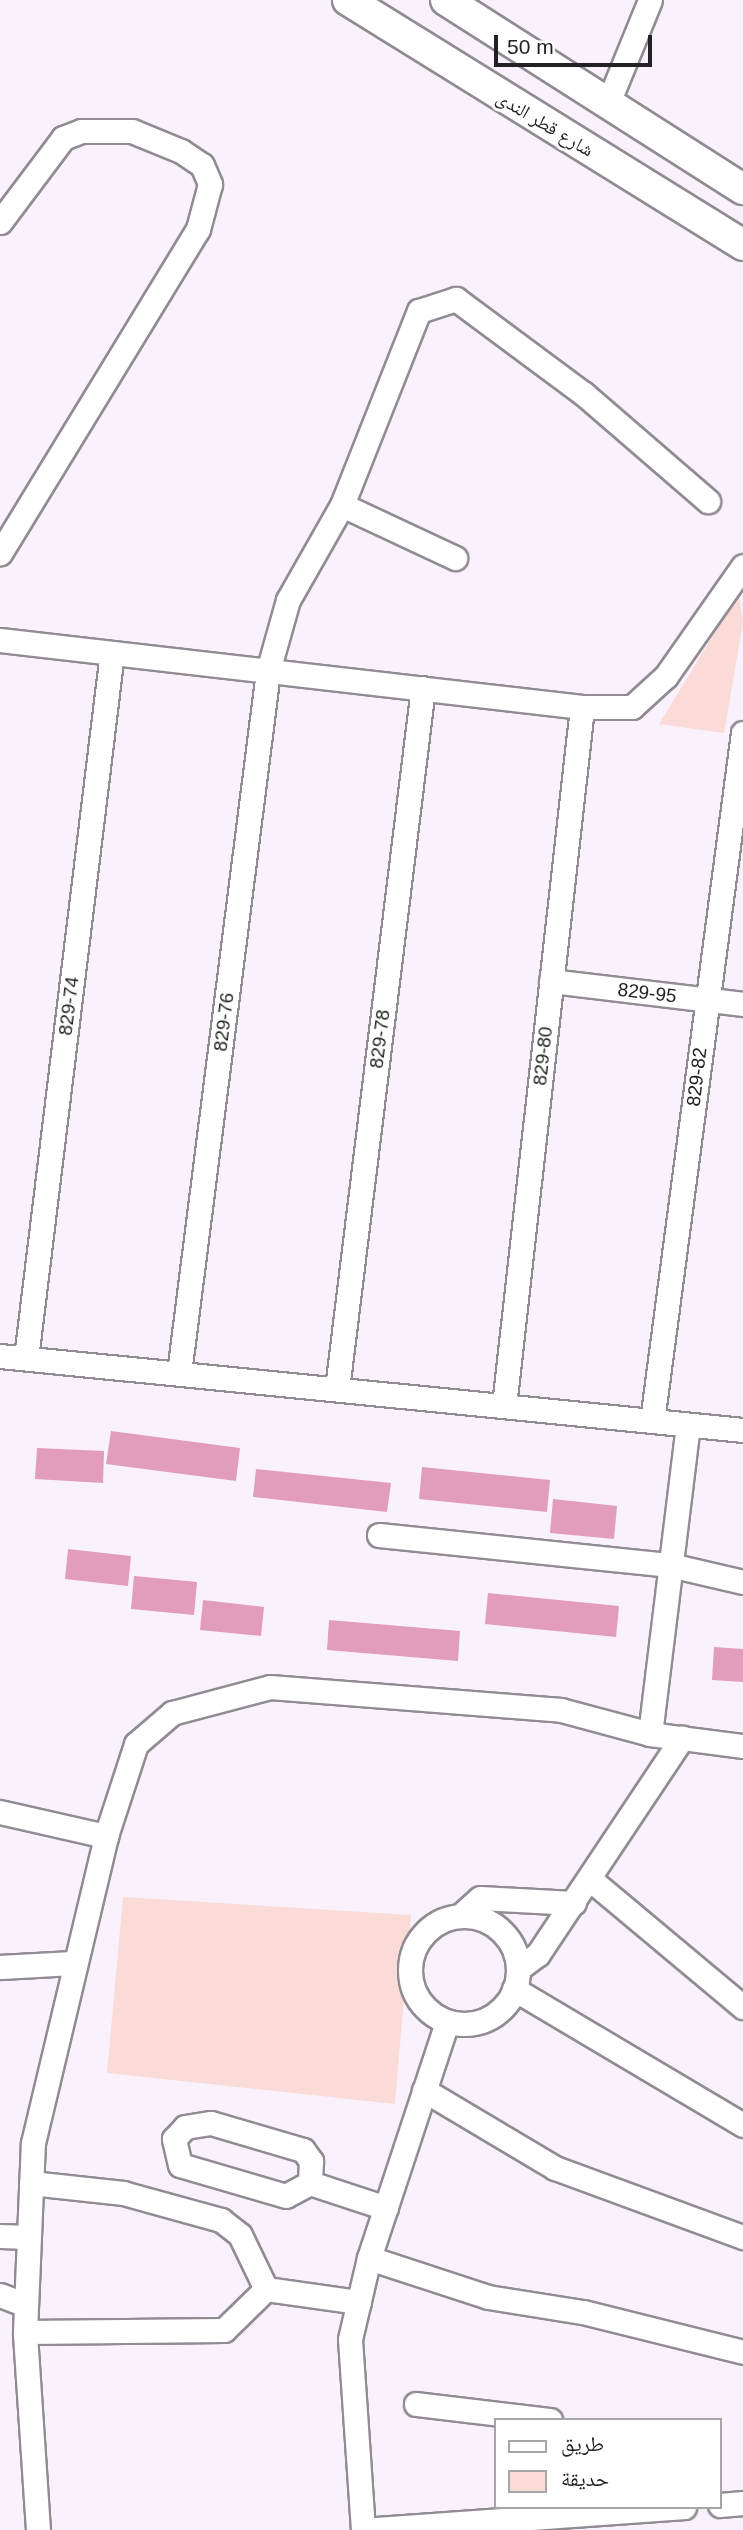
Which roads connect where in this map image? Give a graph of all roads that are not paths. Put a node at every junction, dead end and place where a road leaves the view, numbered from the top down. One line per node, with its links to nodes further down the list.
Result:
1 (348, 0): 7 (main road, شارع قطر الندى)
2 (446, 0): 4 (main road)
3 (650, 0): 4 (street)
4 (608, 103): 5 (main road)
5 (743, 188)
6 (0, 222): 10 (street)
7 (743, 245)
8 (708, 501): 9 (street, 829-76)
9 (342, 505): 11 (street); 15 (street, 829-76)
10 (0, 553)
11 (455, 558)
12 (743, 566): 17 (street)
13 (0, 640): 14 (street)
14 (112, 653): 15 (street); 23 (street, 829-74)
15 (268, 671): 16 (street); 24 (street, 829-76)
16 (423, 688): 17 (street); 25 (street, 829-78)
17 (582, 707): 19 (street, 829-80)
18 (743, 733): 20 (street, 829-82)
19 (551, 981): 20 (street, 829-95); 26 (street, 829-80)
20 (707, 1000): 21 (street, 829-95); 27 (street, 829-82)
21 (743, 1004)
22 (0, 1356): 23 (street)
23 (26, 1358): 24 (street)
24 (179, 1373): 25 (street)
25 (337, 1390): 26 (street)
26 (504, 1406): 27 (street)
27 (652, 1421): 28 (street)
28 (688, 1425): 29 (street); 31 (street)
29 (743, 1430)
30 (379, 1535): 31 (street)
31 (670, 1565): 32 (street); 33 (street)
32 (743, 1582)
33 (650, 1734): 34 (street); 37 (street)
34 (682, 1738): 35 (street); 38 (street)
35 (743, 1746)
36 (0, 1812): 37 (street)
37 (106, 1836): 41 (street)
38 (591, 1880): 39 (street); 44 (street)
39 (574, 1903): 40 (street); 43 (street)
40 (461, 1915): 43 (street); 45 (street)
41 (75, 1963): 42 (street); 48 (street)
42 (0, 1967)
43 (516, 1979): 45 (street); 47 (street)
44 (743, 2007)
45 (447, 2022): 46 (street)
46 (425, 2090): 50 (street); 53 (street)
47 (743, 2125)
48 (31, 2183): 52 (street); 55 (street)
49 (310, 2183): 49 (street); 50 (street)
50 (386, 2208): 54 (street)
51 (0, 2236): 52 (street)
52 (29, 2237): 58 (street)
53 (743, 2237)
54 (369, 2258): 57 (street); 60 (street)
55 (267, 2288): 57 (street); 59 (street)
56 (0, 2295): 58 (street)
57 (359, 2302): 68 (street)
58 (26, 2305): 59 (street)
59 (25, 2332): 67 (street)
60 (743, 2352)
61 (415, 2404): 62 (street)
62 (533, 2418)
63 (743, 2503): 64 (street)
64 (722, 2505)
65 (628, 2509): 66 (street)
66 (573, 2511): 68 (street)
67 (38, 2530)
68 (363, 2530)

